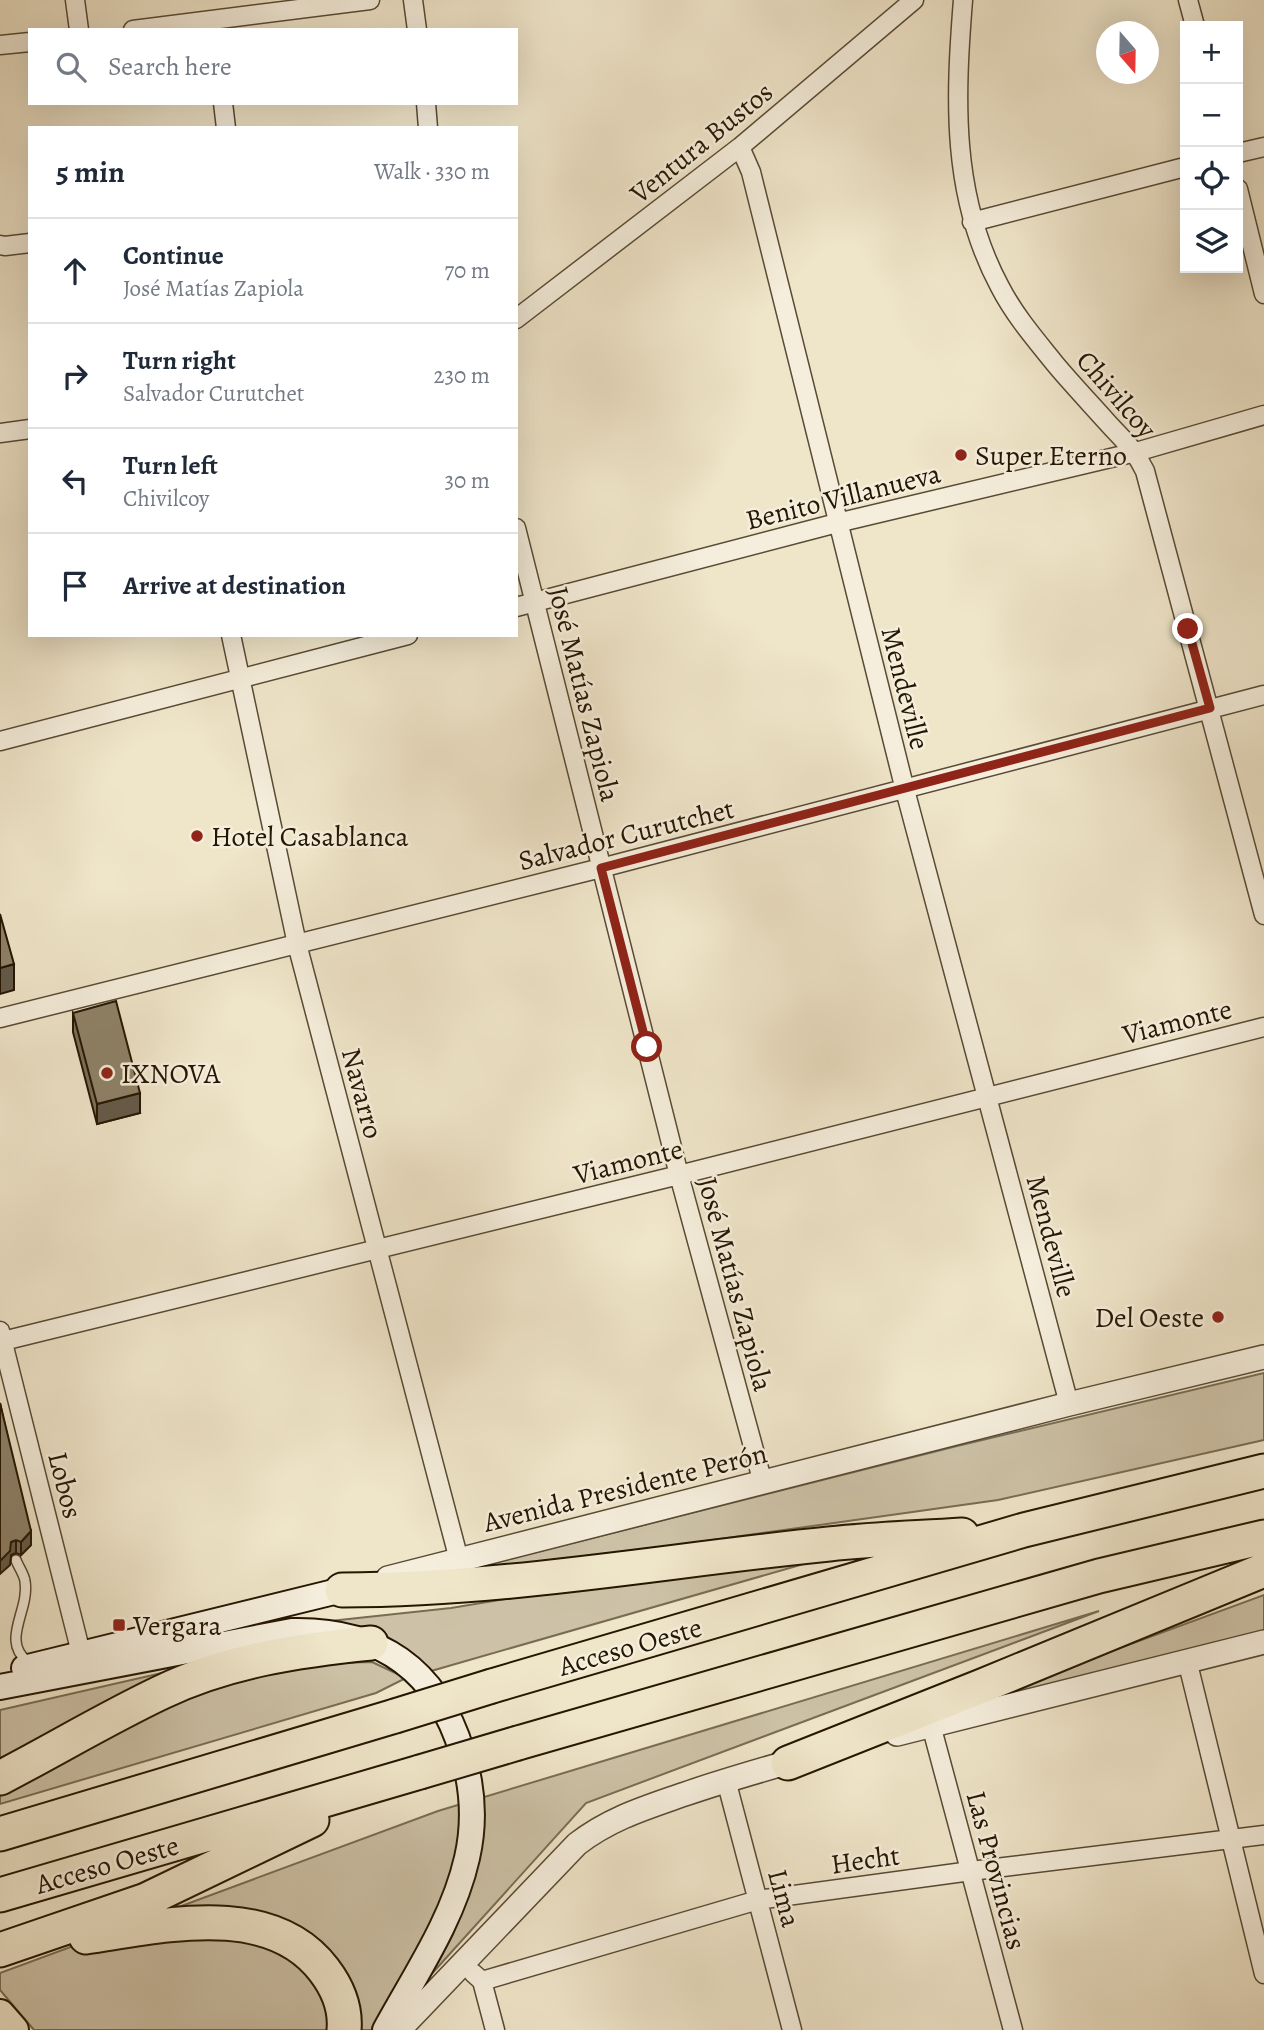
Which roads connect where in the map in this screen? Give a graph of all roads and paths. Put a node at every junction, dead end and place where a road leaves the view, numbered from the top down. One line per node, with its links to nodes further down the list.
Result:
1 (75, 0): 9 (street)
2 (370, 0): 8 (street)
3 (414, 0): 11 (street)
4 (914, 0): 18 (street, Ventura Bustos)
5 (964, 0): 23 (street, Chivilcoy)
6 (1188, 0): 7 (street)
7 (1194, 21)
8 (214, 25): 10 (street)
9 (79, 28)
10 (166, 28)
11 (417, 28)
12 (28, 41): 13 (street)
13 (0, 45)
14 (223, 105): 16 (street)
15 (426, 105): 17 (street)
16 (226, 126)
17 (428, 126)
18 (740, 147): 27 (street, Ventura Bustos); 32 (street, Mendeville)
19 (1264, 147): 20 (street)
20 (1243, 152)
21 (1180, 168): 23 (street)
22 (1243, 209): 26 (street)
23 (972, 222): 31 (street, Chivilcoy)
24 (28, 243): 25 (street)
25 (0, 245)
26 (1264, 294)
27 (518, 317)
28 (1264, 415): 31 (street, Benito Villanueva)
29 (28, 429): 30 (street)
30 (0, 433)
31 (1136, 452): 32 (street, Benito Villanueva); 40 (street, Chivilcoy)
32 (837, 523): 34 (street, Benito Villanueva); 42 (street, Mendeville)
33 (518, 535): 34 (street, José Matías Zapiola)
34 (536, 602): 35 (street, Benito Villanueva); 43 (street, José Matías Zapiola)
35 (518, 606)
36 (232, 637): 38 (street, Navarro)
37 (400, 637): 38 (street)
38 (242, 679): 41 (street); 45 (street, Navarro)
39 (1264, 695): 40 (street, Salvador Curutchet)
40 (1210, 708): 42 (street, Salvador Curutchet); 44 (street, Chivilcoy)
41 (0, 741)
42 (905, 790): 43 (street, Salvador Curutchet); 48 (street, Mendeville)
43 (601, 868): 45 (street, Salvador Curutchet); 49 (street, José Matías Zapiola)
44 (1264, 915)
45 (298, 944): 46 (street, Salvador Curutchet); 50 (street, Navarro)
46 (0, 1018)
47 (1264, 1027): 48 (street, Viamonte)
48 (988, 1095): 49 (street, Viamonte); 53 (street, Mendeville)
49 (680, 1175): 50 (street, Viamonte); 55 (street, José Matías Zapiola)
50 (377, 1248): 51 (street, Viamonte); 59 (street, Navarro)
51 (1, 1336): 64 (street, Lobos)
52 (1264, 1357): 53 (street, Avenida Presidente Perón)
53 (1069, 1404): 55 (street, Avenida Presidente Perón)
54 (1264, 1471): 56 (highway, Acceso Oeste)
55 (763, 1483): 59 (street, Avenida Presidente Perón)
56 (1024, 1530): 61 (highway); 74 (highway, Acceso Oeste, bridge)
57 (1264, 1537): 73 (highway, Acceso Oeste, bridge)
58 (16, 1560): 66 (lane)
59 (458, 1560): 61 (street, Avenida Presidente Perón)
60 (1264, 1570): 70 (highway)
61 (342, 1590): 64 (main road, Avenida Presidente Perón)
62 (1264, 1642): 65 (street)
63 (371, 1643): 68 (main road); 71 (highway); 87 (main road)
64 (81, 1653): 66 (main road, Avenida Presidente Perón)
65 (1187, 1660): 69 (street); 76 (street)
66 (36, 1665): 67 (main road, Avenida Presidente Perón)
67 (0, 1675)
68 (0, 1687)
69 (931, 1725): 70 (street); 77 (street, Las Provincias)
70 (788, 1763): 72 (street)
71 (0, 1778)
72 (726, 1780): 79 (street, Lima); 81 (street)
73 (386, 1783): 78 (highway, Acceso Oeste); 80 (highway)
74 (0, 1834)
75 (1264, 1835): 76 (street, Hecht)
76 (1231, 1839): 77 (street, Hecht); 82 (street)
77 (971, 1871): 79 (street, Hecht); 91 (street, Las Provincias)
78 (0, 1895)
79 (758, 1900): 83 (street, Hecht); 90 (street, Lima)
80 (4, 1949): 86 (highway)
81 (462, 1963): 83 (street); 88 (street)
82 (1264, 1974)
83 (482, 1981): 89 (street)
84 (0, 2014): 85 (main road)
85 (13, 2030)
86 (344, 2030)
87 (385, 2030)
88 (399, 2030)
89 (495, 2030)
90 (792, 2030)
91 (1013, 2030)

